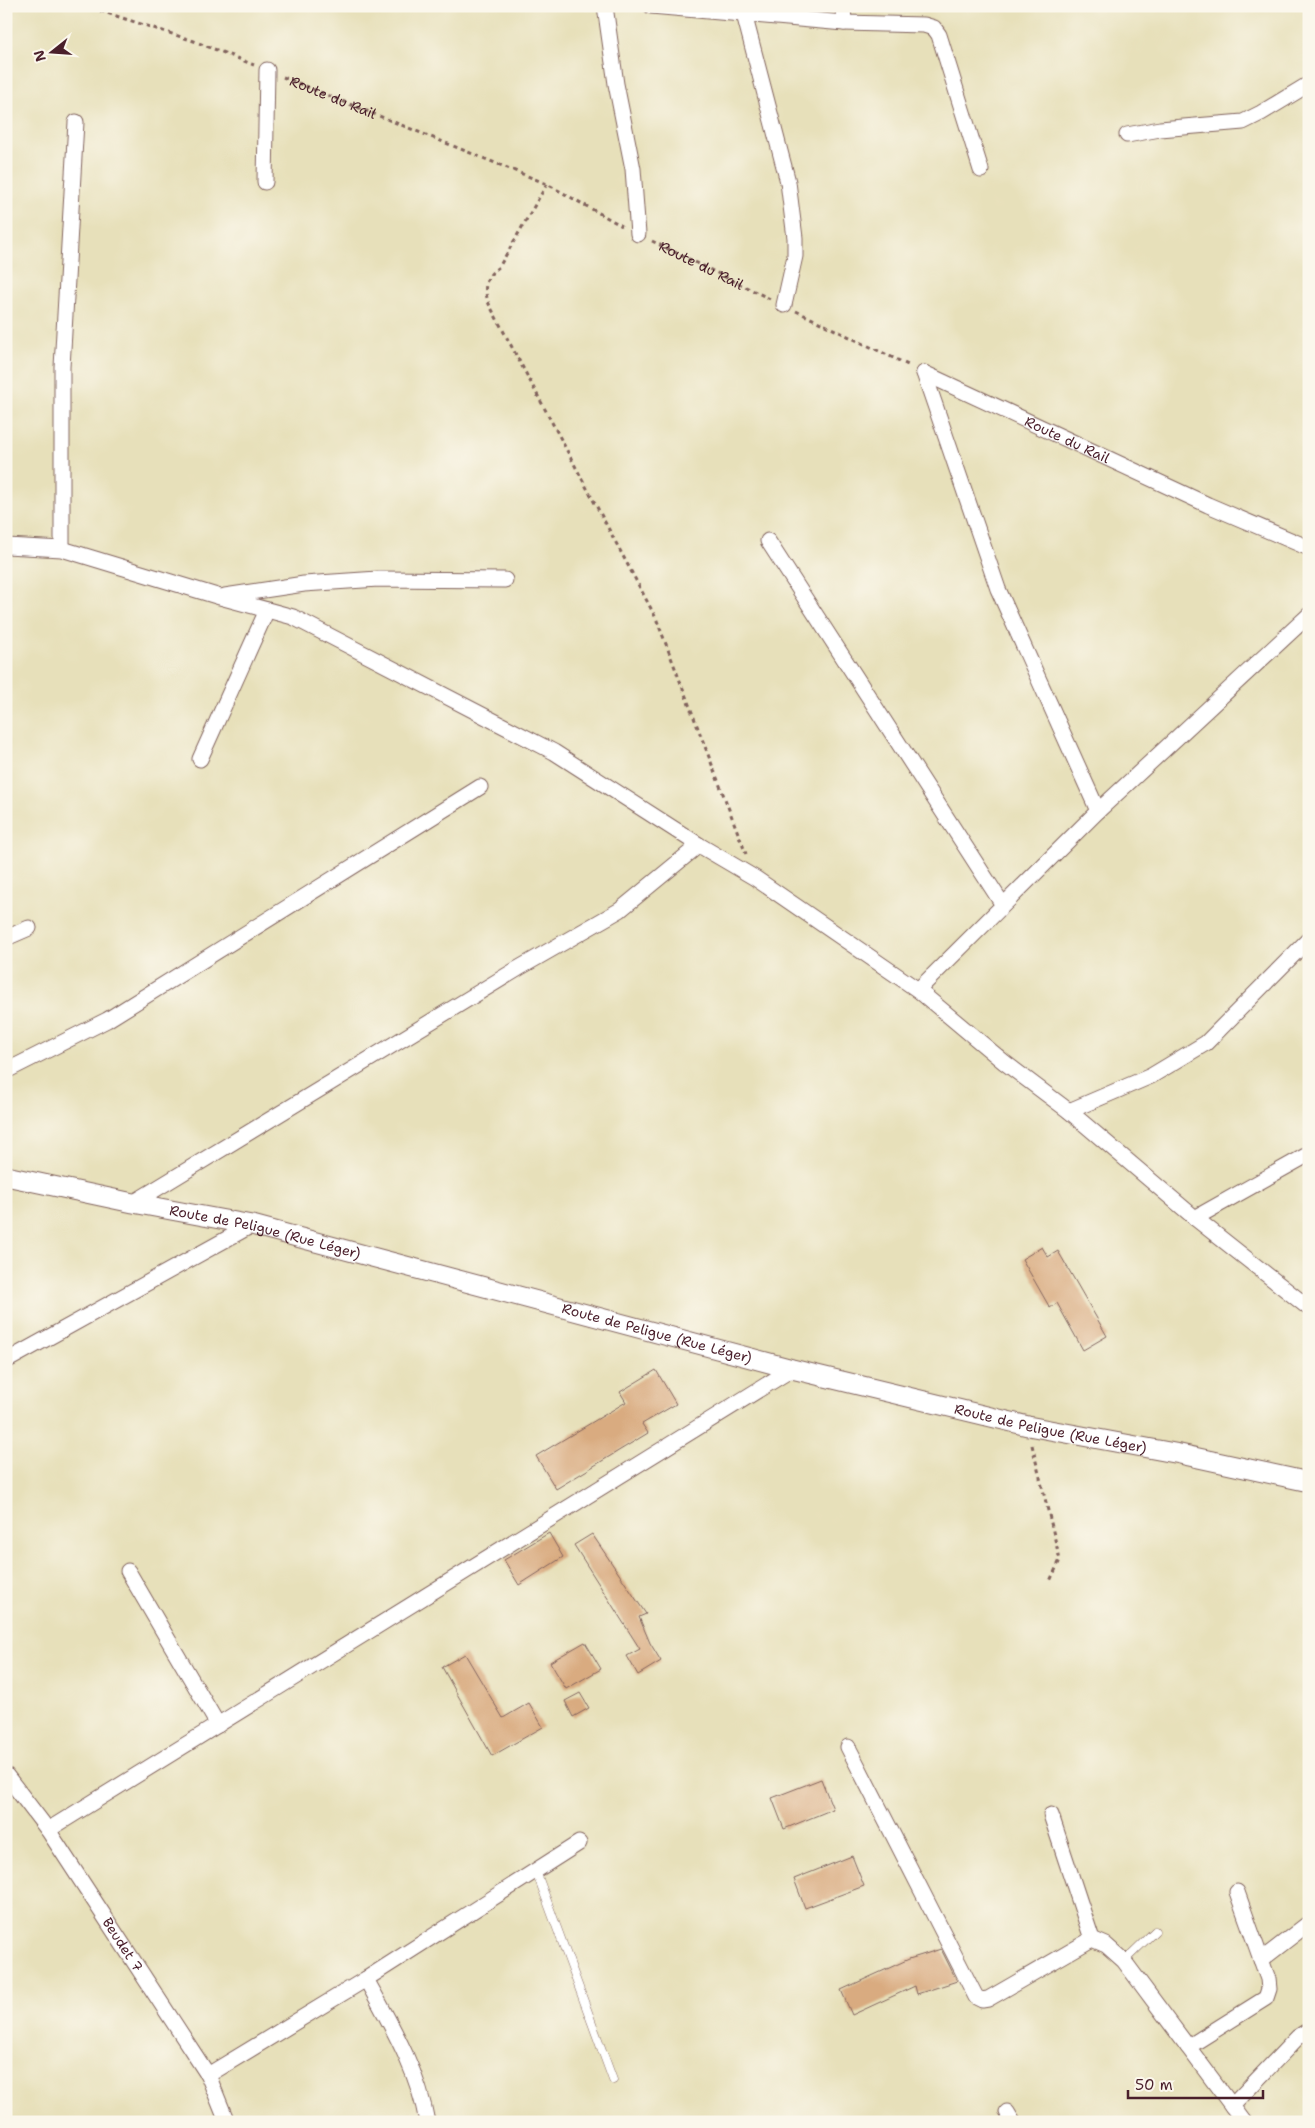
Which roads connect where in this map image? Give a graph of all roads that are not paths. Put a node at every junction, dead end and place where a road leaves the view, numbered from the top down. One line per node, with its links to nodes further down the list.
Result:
1 (605, 6): 12 (street)
2 (651, 6): 4 (street)
3 (843, 6): 5 (street)
4 (744, 14): 5 (street); 13 (street)
5 (844, 23): 10 (street)
6 (267, 70): 11 (street)
7 (1309, 84): 9 (street)
8 (76, 122): 17 (street)
9 (1127, 135)
10 (981, 170)
11 (266, 182)
12 (638, 234)
13 (784, 305)
14 (768, 541): 26 (street)
15 (6, 546): 17 (street)
16 (1309, 548): 24 (street, Route du Rail)
17 (62, 549): 19 (street)
18 (505, 580): 19 (street)
19 (220, 597): 20 (street)
20 (267, 610): 22 (street); 25 (street)
21 (1309, 614): 24 (street)
22 (200, 759)
23 (480, 787): 31 (street)
24 (1098, 811): 26 (street)
25 (699, 845): 30 (street); 35 (street)
26 (1003, 905): 30 (street)
27 (29, 928): 28 (street)
28 (6, 938)
29 (1309, 939): 32 (street)
30 (918, 990): 32 (street)
31 (6, 1071)
32 (1069, 1111): 36 (street)
33 (1309, 1154): 36 (street)
34 (6, 1176): 35 (street, Route de Peligue (Rue Léger))
35 (133, 1203): 37 (street, Route de Peligue (Rue Léger))
36 (1195, 1218): 38 (street)
37 (252, 1225): 39 (street); 40 (street, Route de Peligue (Rue Léger))
38 (1309, 1308)
39 (6, 1361)
40 (792, 1369): 41 (street, Route de Peligue (Rue Léger)); 43 (street)
41 (1309, 1482)
42 (128, 1571): 43 (street)
43 (218, 1725): 47 (street)
44 (848, 1747): 53 (street)
45 (6, 1775): 47 (street, Beudet 7)
46 (1050, 1815): 53 (street)
47 (48, 1830): 59 (street, Beudet 7)
48 (579, 1843): 49 (street)
49 (536, 1871): 56 (street); 60 (lane)
50 (1237, 1892): 54 (street)
51 (1309, 1923): 54 (street)
52 (1155, 1932): 55 (lane)
53 (1092, 1939): 55 (street)
54 (1261, 1960): 58 (street)
55 (1124, 1961): 58 (street)
56 (366, 1978): 59 (street); 63 (street)
57 (1309, 2030): 61 (street)
58 (1188, 2047): 61 (street)
59 (208, 2075): 62 (street, Beudet 7)
60 (614, 2080)
61 (1232, 2106): 64 (street)
62 (227, 2122)
63 (427, 2122)
64 (1244, 2122)

